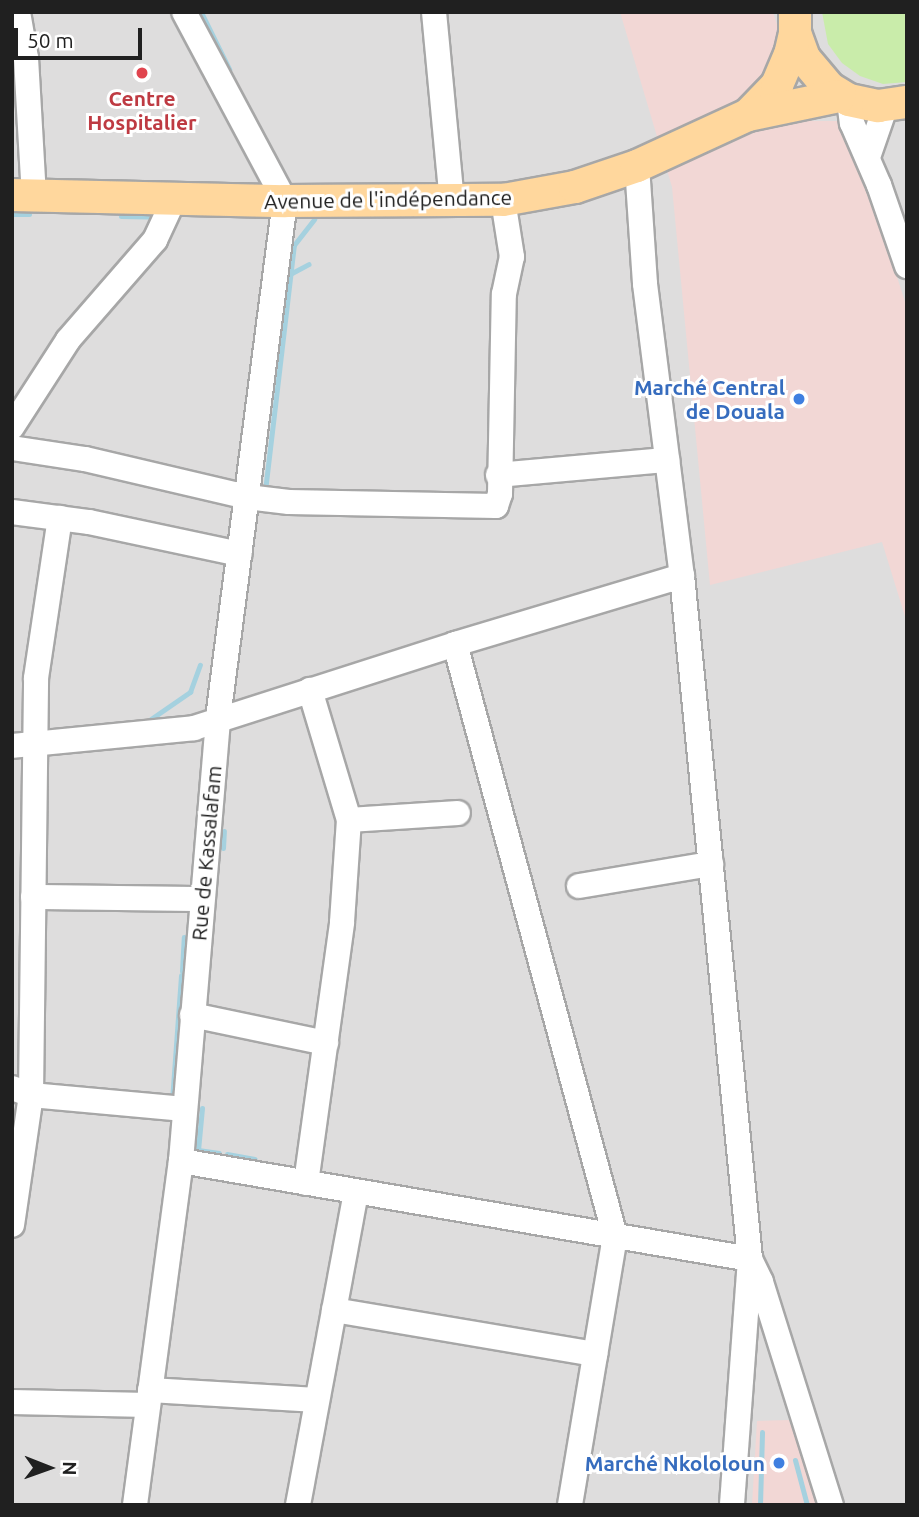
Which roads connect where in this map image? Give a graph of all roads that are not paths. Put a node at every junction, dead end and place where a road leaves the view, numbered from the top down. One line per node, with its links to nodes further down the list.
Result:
1 (18, 12): 10 (street)
2 (184, 12): 13 (street)
3 (434, 12): 14 (street)
4 (795, 23): 5 (main road); 7 (main road)
5 (845, 98): 6 (main road); 7 (main road); 8 (street)
6 (896, 104): 8 (street)
7 (748, 115): 9 (main road, Avenue de l'indépendance)
8 (868, 156): 15 (street)
9 (636, 166): 12 (main road, Avenue de l'indépendance); 18 (street)
10 (23, 196): 11 (main road, Avenue de l'indépendance)
11 (174, 199): 13 (main road, Avenue de l'indépendance); 16 (street)
12 (503, 200): 14 (main road, Avenue de l'indépendance); 19 (street)
13 (285, 201): 14 (main road, Avenue de l'indépendance); 20 (street, Rue de Kassalafam)
14 (452, 201)
15 (907, 266)
16 (12, 427)
17 (12, 448): 20 (street)
18 (667, 460): 19 (street); 24 (street)
19 (498, 475): 20 (street)
20 (247, 497): 23 (street, Rue de Kassalafam)
21 (12, 512): 22 (street)
22 (60, 518): 23 (street); 28 (street)
23 (240, 554): 27 (street, Rue de Kassalafam)
24 (682, 576): 25 (street); 31 (street)
25 (455, 644): 26 (street); 44 (street)
26 (310, 690): 27 (street); 30 (street)
27 (218, 719): 28 (street); 34 (street, Rue de Kassalafam)
28 (24, 745): 33 (street)
29 (458, 813): 30 (street)
30 (348, 820): 36 (street)
31 (711, 864): 32 (street); 45 (street)
32 (579, 886)
33 (33, 897): 34 (street); 37 (street)
34 (202, 899): 35 (street, Rue de Kassalafam)
35 (192, 1015): 36 (street); 38 (street, Rue de Kassalafam)
36 (326, 1044): 40 (street)
37 (22, 1091): 38 (street); 42 (street)
38 (184, 1109): 39 (street, Rue de Kassalafam)
39 (181, 1161): 40 (street); 48 (street, Rue de Kassalafam)
40 (306, 1183): 41 (street)
41 (356, 1192): 44 (street); 46 (street)
42 (13, 1217): 43 (street)
43 (12, 1225)
44 (615, 1236): 45 (street); 47 (street)
45 (750, 1259): 54 (street); 55 (street)
46 (334, 1310): 47 (street); 49 (street)
47 (595, 1354): 53 (street)
48 (149, 1398): 49 (street); 50 (street); 51 (street, Rue de Kassalafam)
49 (317, 1400): 52 (street)
50 (12, 1402)
51 (135, 1505)
52 (298, 1505)
53 (570, 1505)
54 (732, 1505)
55 (831, 1505)

